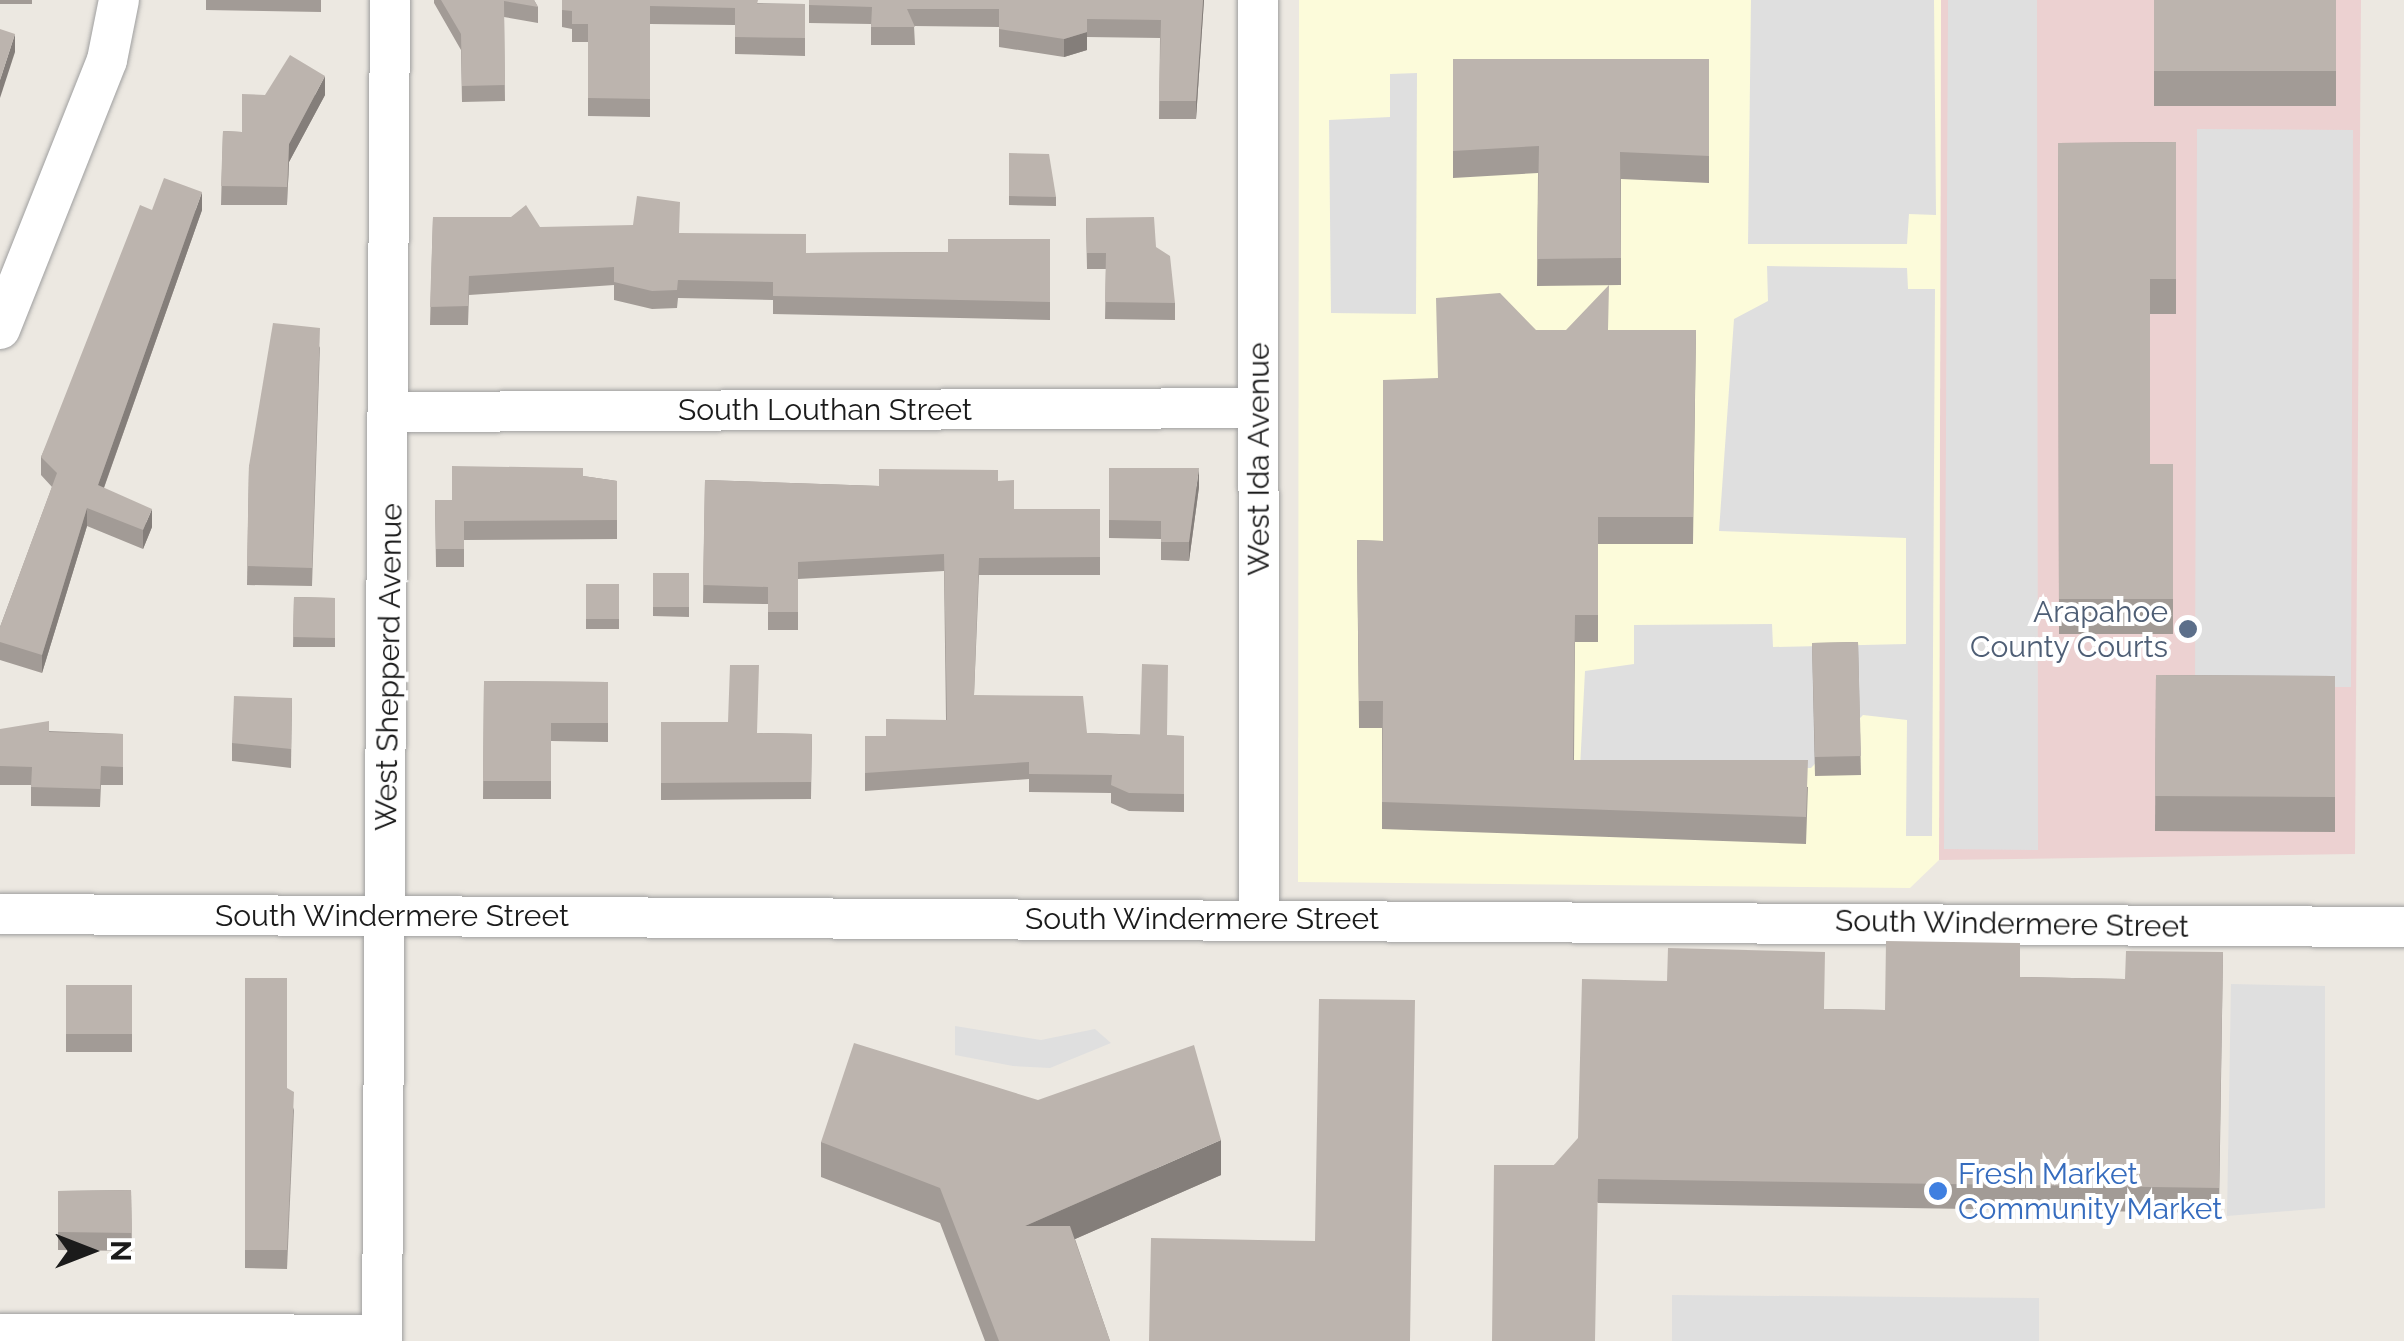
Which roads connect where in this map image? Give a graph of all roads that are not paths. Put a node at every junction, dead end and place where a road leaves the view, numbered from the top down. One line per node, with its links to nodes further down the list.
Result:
1 (119, 0): 4 (street)
2 (390, 0): 6 (street, West Shepperd Avenue)
3 (1258, 0): 5 (street, West Ida Avenue)
4 (0, 329)
5 (1258, 408): 6 (street, South Louthan Street); 9 (street, West Ida Avenue)
6 (392, 412): 8 (street, West Shepperd Avenue)
7 (0, 914): 8 (street, South Windermere Street)
8 (385, 916): 9 (street, South Windermere Street); 12 (street, West Shepperd Avenue)
9 (1259, 919): 10 (street, South Windermere Street)
10 (2404, 927)
11 (0, 1334): 12 (street, West Shepperd Avenue)
12 (382, 1338)

